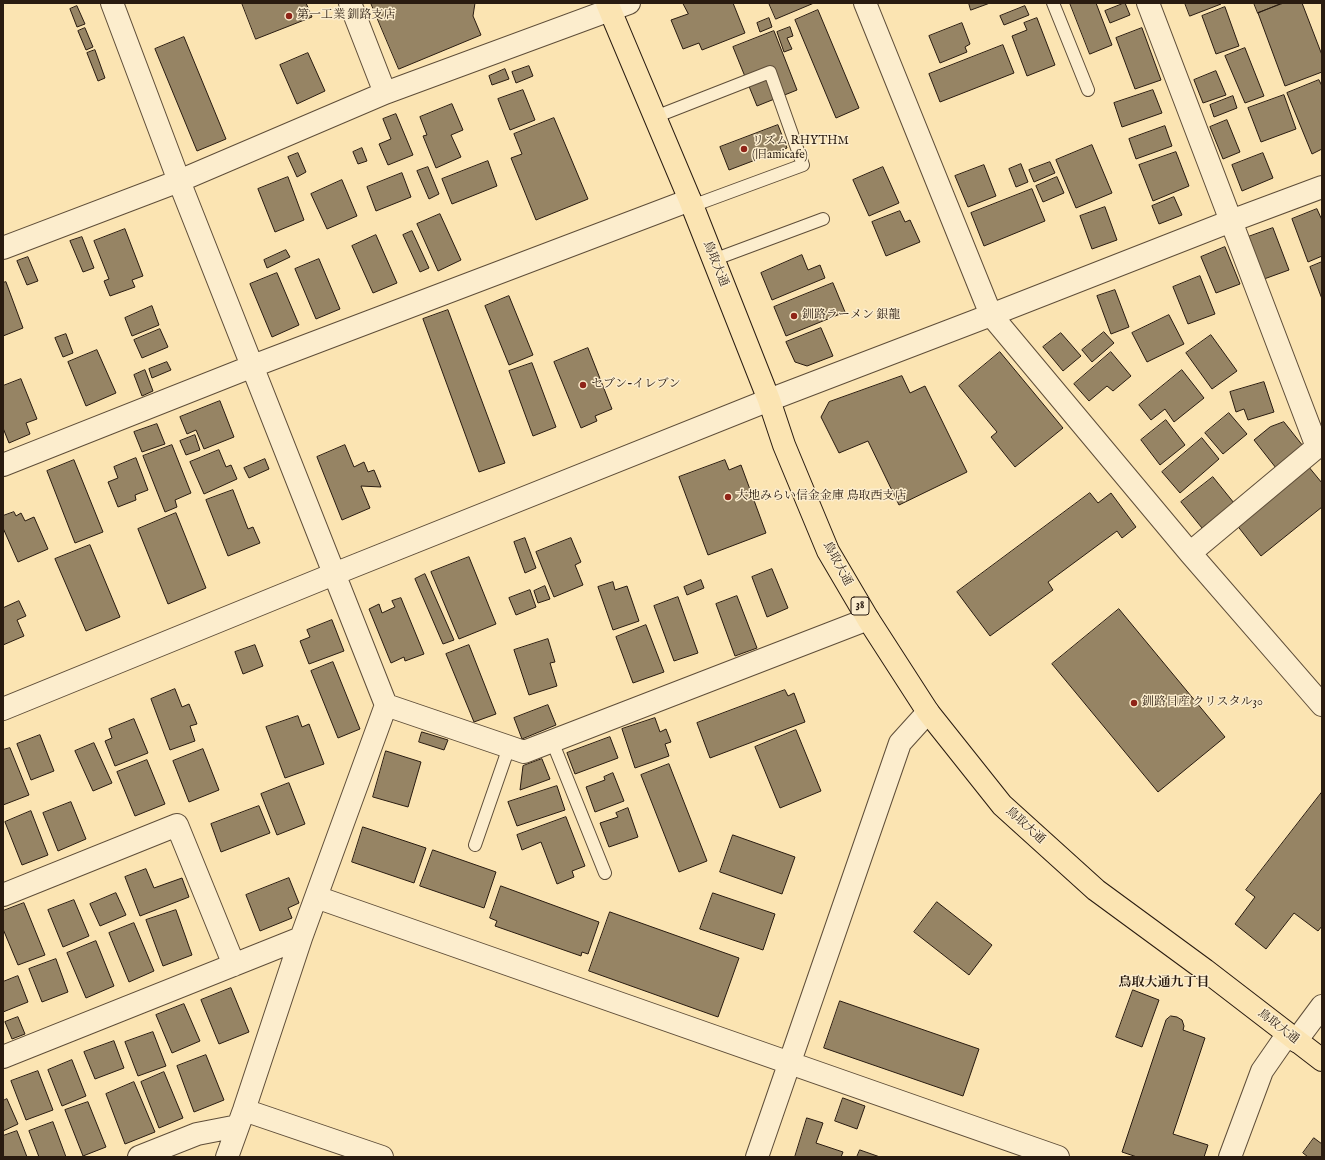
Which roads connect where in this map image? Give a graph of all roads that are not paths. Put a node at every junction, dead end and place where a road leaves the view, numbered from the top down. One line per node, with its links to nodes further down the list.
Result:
1 (112, 3): 10 (street)
2 (350, 3): 8 (street)
3 (865, 3): 17 (street)
4 (1053, 3): 7 (lane)
5 (1148, 3): 14 (street)
6 (615, 6): 8 (street); 9 (highway, 鳥取大通 / 38)
7 (1088, 90)
8 (385, 93): 10 (street)
9 (655, 117): 12 (highway, 鳥取大通 / 38); 12 (lane)
10 (179, 181): 15 (street); 18 (street)
11 (1322, 187): 14 (street)
12 (691, 203): 16 (highway, 鳥取大通 / 38); 18 (street)
13 (823, 219): 16 (lane)
14 (1231, 222): 17 (street); 21 (street)
15 (3, 248)
16 (713, 260): 19 (highway, 鳥取大通 / 38)
17 (991, 315): 19 (street); 21 (street)
18 (252, 366): 20 (street); 22 (street)
19 (769, 400): 22 (street); 23 (highway, 鳥取大通 / 38)
20 (3, 465)
21 (1190, 553): 25 (street)
22 (334, 574): 24 (street); 26 (street)
23 (868, 619): 27 (highway, 鳥取大通 / 38); 28 (street)
24 (386, 705): 29 (street); 33 (street)
25 (1322, 705)
26 (3, 709)
27 (928, 712): 37 (highway, 鳥取大通 / 38); 40 (street)
28 (552, 741): 29 (street); 31 (lane)
29 (509, 747): 30 (lane)
30 (475, 845)
31 (605, 873)
32 (3, 895): 35 (street)
33 (316, 897): 34 (street); 40 (street)
34 (301, 938): 35 (street); 41 (street)
35 (234, 965): 38 (street)
36 (1322, 1006): 37 (street)
37 (1292, 1038): 39 (highway, 鳥取大通 / 38); 47 (street)
38 (3, 1057)
39 (1322, 1060)
40 (789, 1062): 45 (street); 46 (street)
41 (241, 1118): 42 (street); 43 (street); 44 (street)
42 (139, 1157)
43 (227, 1157)
44 (382, 1157)
45 (757, 1157)
46 (1058, 1157)
47 (1230, 1157)

